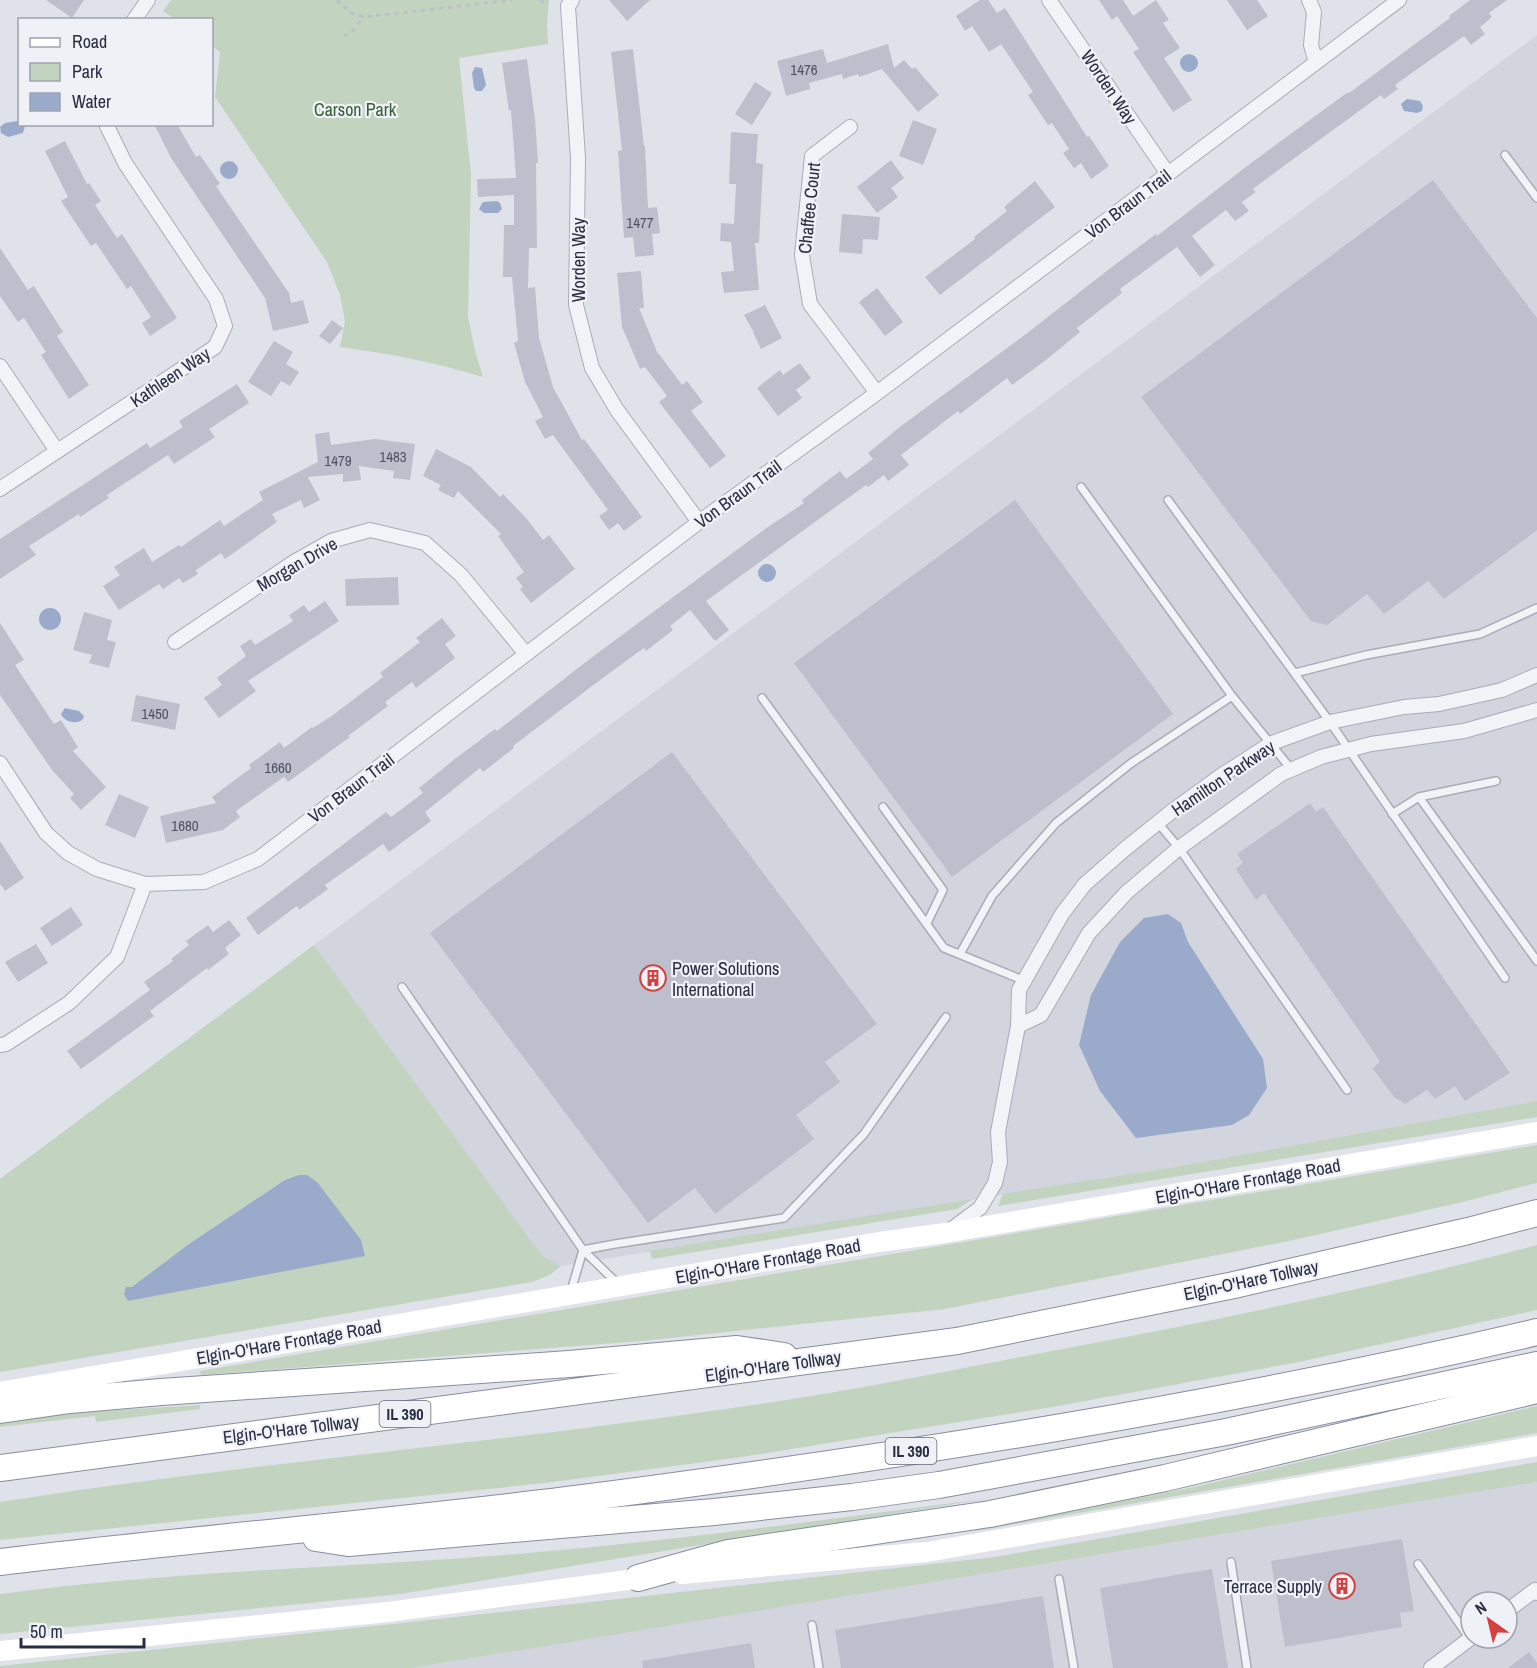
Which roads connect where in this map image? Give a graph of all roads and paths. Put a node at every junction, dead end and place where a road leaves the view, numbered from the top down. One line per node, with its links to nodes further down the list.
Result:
1 (148, 0): 11 (street)
2 (337, 0): 10 (path)
3 (512, 0): 10 (path)
4 (540, 0): 9 (path)
5 (572, 0): 25 (street, Worden Way)
6 (1049, 0): 17 (street, Worden Way)
7 (1309, 0): 13 (street)
8 (1399, 0): 13 (street, Von Braun Trail)
9 (548, 5)
10 (364, 17): 12 (path)
11 (135, 18)
12 (344, 36)
13 (1316, 62): 17 (street, Von Braun Trail)
14 (107, 126): 21 (street, Kathleen Way)
15 (850, 127): 20 (street, Chaffee Court)
16 (1505, 155): 18 (lane)
17 (1168, 174): 20 (street, Von Braun Trail)
18 (1537, 198)
19 (0, 366): 21 (street)
20 (877, 393): 25 (street, Von Braun Trail)
21 (57, 451): 23 (street, Kathleen Way)
22 (1081, 487): 31 (lane)
23 (0, 489)
24 (1168, 500): 29 (lane)
25 (699, 522): 28 (street, Von Braun Trail)
26 (1537, 608): 29 (lane)
27 (175, 642): 28 (street, Morgan Drive)
28 (526, 654): 45 (street, Von Braun Trail)
29 (1294, 673): 34 (lane)
30 (1537, 675): 34 (street, Hamilton Parkway)
31 (1232, 696): 35 (lane); 47 (lane)
32 (762, 698): 46 (lane)
33 (1537, 710): 36 (street, Hamilton Parkway)
34 (1330, 722): 35 (street, Hamilton Parkway); 36 (lane)
35 (1272, 743): 38 (lane); 43 (street, Hamilton Parkway)
36 (1349, 750): 38 (street, Hamilton Parkway); 42 (lane)
37 (0, 763): 45 (street, Von Braun Trail)
38 (1291, 769): 44 (street, Hamilton Parkway)
39 (1496, 781): 40 (lane)
40 (1419, 797): 42 (lane); 48 (lane)
41 (883, 807): 46 (lane)
42 (1392, 814): 49 (lane)
43 (1158, 823): 44 (lane); 50 (street, Hamilton Parkway)
44 (1179, 848): 53 (street, Hamilton Parkway); 55 (lane)
45 (145, 884): 54 (street)
46 (927, 923): 47 (lane)
47 (960, 954): 50 (lane)
48 (1537, 961)
49 (1505, 978)
50 (1025, 981): 53 (street, Hamilton Parkway)
51 (402, 987): 59 (lane)
52 (946, 1017): 59 (lane)
53 (1018, 1026): 58 (street, Hamilton Parkway)
54 (0, 1045)
55 (1347, 1090)
56 (1537, 1132): 58 (main road, Elgin-O'Hare Frontage Road)
57 (1537, 1213): 63 (highway, Elgin-O'Hare Tollway / IL 390)
58 (945, 1233): 60 (main road, Elgin-O'Hare Frontage Road)
59 (583, 1250): 60 (lane); 61 (lane)
60 (620, 1286): 61 (main road, Elgin-O'Hare Frontage Road)
61 (570, 1295): 66 (main road, Elgin-O'Hare Frontage Road)
62 (1537, 1332): 70 (highway, IL 390)
63 (811, 1361): 67 (highway); 69 (highway, Elgin-O'Hare Tollway / IL 390)
64 (1537, 1365): 70 (highway)
65 (1537, 1390): 74 (highway)
66 (0, 1392)
67 (0, 1410)
68 (1537, 1446): 74 (main road)
69 (0, 1468)
70 (280, 1533): 71 (highway, IL 390)
71 (0, 1562)
72 (1231, 1562): 84 (lane)
73 (1418, 1564): 78 (lane)
74 (638, 1578): 81 (main road)
75 (1059, 1579): 83 (lane)
76 (1536, 1590): 77 (street)
77 (1519, 1602)
78 (1459, 1621)
79 (812, 1625): 82 (lane)
80 (1459, 1647): 85 (street)
81 (0, 1651)
82 (819, 1668)
83 (1074, 1668)
84 (1247, 1668)
85 (1431, 1668)

